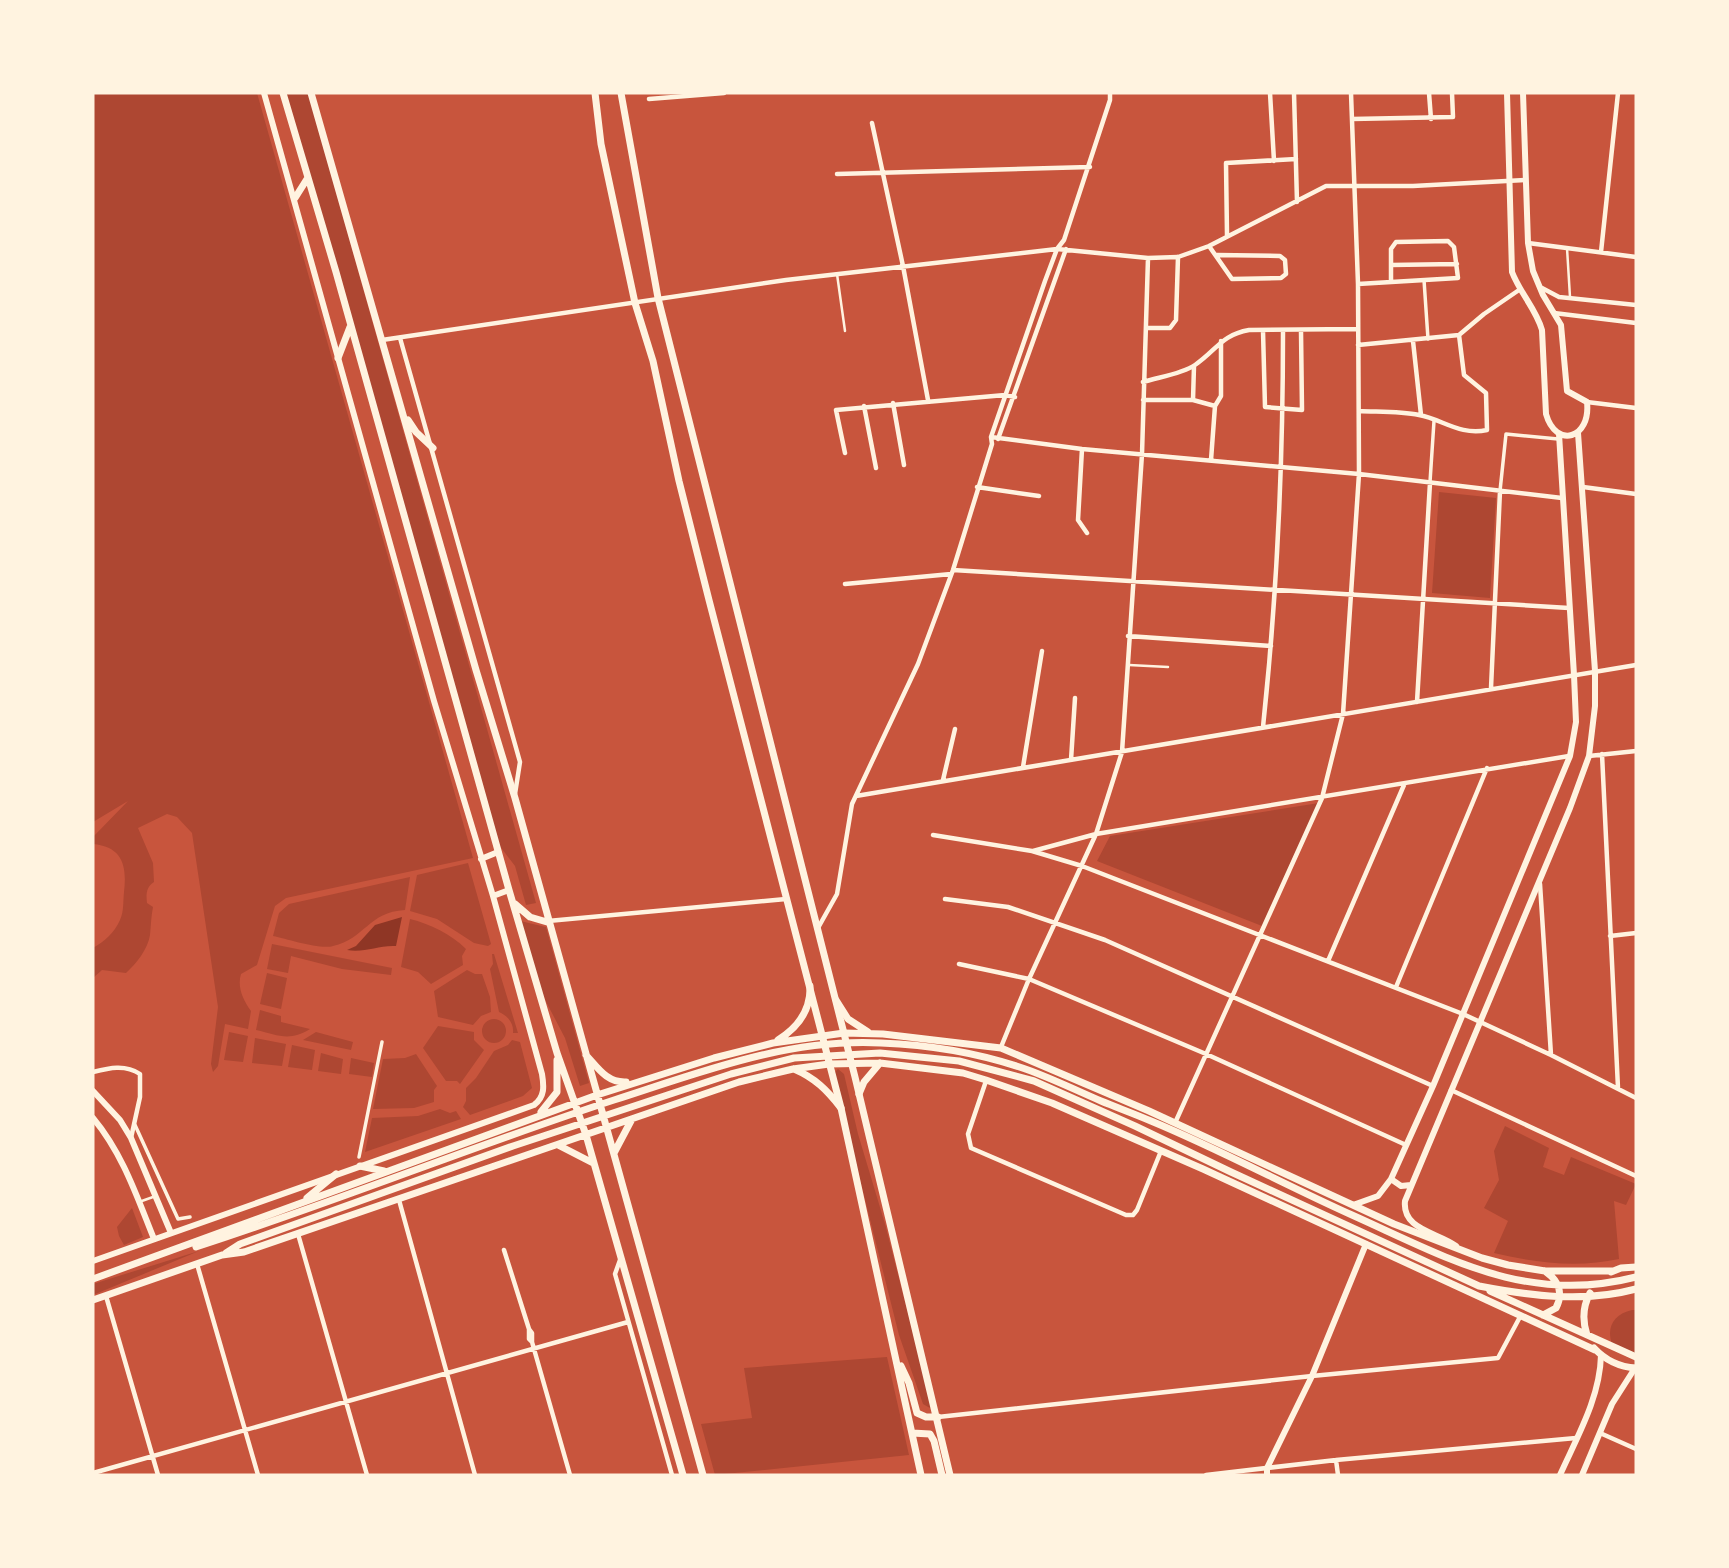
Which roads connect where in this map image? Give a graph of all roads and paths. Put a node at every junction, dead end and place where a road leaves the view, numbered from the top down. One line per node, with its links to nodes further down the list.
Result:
1 (264, 93): 30 (street)
2 (283, 93): 26 (main road)
3 (311, 93): 69 (main road)
4 (595, 93): 55 (main road)
5 (621, 93): 53 (main road)
6 (724, 93): 16 (street)
7 (1110, 93): 23 (street)
8 (1270, 93): 22 (street)
9 (1294, 93): 21 (street)
10 (1351, 93): 18 (street)
11 (1429, 93): 19 (street)
12 (1452, 93): 19 (street)
13 (1507, 93): 27 (street)
14 (1523, 93): 28 (street)
15 (1618, 93): 39 (street)
16 (681, 94): 17 (street)
17 (649, 99)
18 (1352, 119): 19 (street); 29 (street)
19 (1431, 119)
20 (872, 123): 24 (street)
21 (1296, 159): 22 (street); 31 (street)
22 (1274, 160): 32 (street)
23 (1090, 167): 24 (street); 33 (street)
24 (882, 172): 25 (street); 46 (street)
25 (837, 174)
26 (307, 180): 30 (main road); 59 (main road)
27 (1511, 180): 28 (street); 29 (street); 52 (street)
28 (1525, 180): 34 (street)
29 (1354, 186): 31 (street); 50 (street)
30 (295, 198): 73 (street)
31 (1297, 202): 32 (street)
32 (1227, 236): 35 (street)
33 (1064, 240): 37 (street); 38 (street)
34 (1528, 243): 36 (street); 51 (street)
35 (1209, 246): 40 (street); 41 (street)
36 (1567, 248): 39 (street); 54 (lane)
37 (1058, 249): 38 (street); 46 (street); 76 (street)
38 (1066, 249): 43 (street); 77 (street)
39 (1601, 252): 42 (street)
40 (1217, 255): 40 (street)
41 (1178, 257): 43 (street); 60 (street)
42 (1636, 257)
43 (1148, 258): 60 (street)
44 (1457, 264): 45 (street); 45 (street); 48 (street)
45 (1391, 265): 49 (street)
46 (903, 266): 47 (street); 78 (street)
47 (837, 274): 53 (street); 62 (lane)
48 (1424, 280): 49 (street); 68 (street)
49 (1391, 281): 50 (street)
50 (1358, 284): 61 (street)
51 (1539, 287): 54 (street); 57 (street)
52 (1519, 290): 66 (street); 92 (street)
53 (658, 298): 55 (street); 162 (main road)
54 (1570, 298): 56 (street)
55 (635, 303): 67 (street); 157 (main road)
56 (1636, 305)
57 (1554, 313): 58 (street); 81 (street)
58 (1636, 323)
59 (351, 326): 73 (main road); 151 (main road)
60 (1146, 328): 75 (street)
61 (1358, 328): 65 (street); 72 (street)
62 (845, 331)
63 (1263, 331): 64 (street); 70 (street); 85 (street)
64 (1283, 331): 65 (street); 85 (street)
65 (1301, 331): 85 (street)
66 (1459, 335): 68 (street); 90 (street)
67 (400, 338): 69 (street); 96 (street)
68 (1428, 338): 71 (street)
69 (382, 340): 87 (main road)
70 (1221, 340): 74 (street); 84 (street)
71 (1413, 341): 72 (street); 89 (street)
72 (1358, 345): 88 (street)
73 (338, 358): 152 (street)
74 (1194, 366): 75 (street); 80 (street)
75 (1143, 382): 79 (street)
76 (1005, 395): 77 (street); 78 (street); 93 (street)
77 (1015, 397): 94 (street)
78 (928, 400): 82 (street)
79 (1143, 400): 80 (street); 99 (street)
80 (1194, 400): 84 (street)
81 (1587, 402): 86 (street); 91 (street)
82 (893, 403): 83 (street); 101 (street)
83 (864, 406): 98 (street); 102 (street)
84 (1215, 406): 100 (street)
85 (1283, 408): 103 (street)
86 (1636, 408)
87 (402, 410): 96 (main road); 146 (main road)
88 (1359, 411): 89 (street); 104 (street)
89 (1421, 415): 90 (street)
90 (1434, 421): 105 (street)
91 (1578, 433): 92 (street); 106 (street)
92 (1560, 436): 108 (street); 111 (street)
93 (991, 437): 94 (street); 95 (street)
94 (999, 439): 95 (street); 97 (street)
95 (992, 444): 107 (street)
96 (433, 448): 146 (street)
97 (1082, 449): 99 (street); 112 (street)
98 (845, 453)
99 (1142, 454): 100 (street); 114 (street)
100 (1211, 460): 103 (street)
101 (904, 465)
102 (876, 468)
103 (1281, 468): 104 (street); 116 (street)
104 (1359, 474): 105 (street); 117 (street)
105 (1430, 482): 108 (street); 118 (street)
106 (1583, 487): 109 (street); 127 (street)
107 (977, 488): 110 (street); 113 (street)
108 (1500, 491): 111 (street); 119 (street)
109 (1636, 494)
110 (1039, 496)
111 (1562, 498): 120 (street)
112 (1087, 533)
113 (952, 572): 114 (street); 115 (street); 145 (street)
114 (1132, 582): 116 (street); 121 (street)
115 (845, 584)
116 (1274, 590): 117 (street); 122 (street)
117 (1352, 595): 118 (street); 132 (street)
118 (1422, 598): 119 (street); 131 (street)
119 (1494, 604): 120 (street); 129 (street)
120 (1569, 608): 128 (street)
121 (1128, 636): 122 (street); 124 (street)
122 (1271, 646): 133 (street)
123 (1042, 651): 141 (street)
124 (1127, 665): 126 (lane); 136 (street)
125 (1636, 665): 127 (street)
126 (1168, 667)
127 (1595, 671): 128 (street); 139 (street)
128 (1574, 675): 129 (street); 138 (street)
129 (1491, 688): 131 (street)
130 (1075, 698): 140 (street)
131 (1417, 702): 132 (street)
132 (1343, 714): 133 (street); 147 (street)
133 (1263, 727): 136 (street)
134 (955, 729): 143 (street)
135 (1636, 751): 137 (street)
136 (1122, 752): 140 (street); 148 (street)
137 (1602, 754): 139 (street); 165 (street)
138 (1570, 756): 142 (street); 173 (street)
139 (1589, 757): 154 (street)
140 (1071, 760): 141 (street)
141 (1023, 767): 143 (street)
142 (1487, 768): 144 (street); 170 (street)
143 (943, 780): 145 (street)
144 (1404, 784): 147 (street); 166 (street)
145 (855, 796): 162 (street)
146 (515, 798): 160 (main road)
147 (1322, 798): 148 (street); 164 (street)
148 (1096, 834): 150 (street); 153 (street)
149 (933, 835): 150 (street)
150 (1032, 851): 153 (street)
151 (498, 852): 152 (street); 155 (main road)
152 (481, 859): 156 (street)
153 (1082, 866): 161 (street); 164 (street)
154 (1539, 877): 174 (street); 186 (street)
155 (509, 891): 156 (street); 159 (main road)
156 (493, 896): 218 (street)
157 (786, 899): 160 (street); 169 (main road)
158 (945, 899): 161 (street)
159 (513, 901): 160 (main road); 183 (main road)
160 (547, 922): 184 (main road)
161 (1057, 923): 168 (street); 171 (street)
162 (818, 928): 172 (main road)
163 (1636, 933): 165 (street)
164 (1260, 936): 166 (street); 171 (street)
165 (1610, 936): 197 (street)
166 (1328, 961): 170 (street)
167 (960, 964): 168 (street)
168 (1029, 979): 182 (street); 185 (street)
169 (810, 986): 178 (main road); 180 (main road)
170 (1396, 987): 173 (street)
171 (1232, 995): 185 (street); 196 (street)
172 (836, 1000): 175 (main road); 177 (main road)
173 (1463, 1014): 174 (street); 196 (street)
174 (1480, 1021): 186 (street); 198 (street)
175 (845, 1033): 176 (main road); 178 (main road); 187 (main road)
176 (867, 1033): 177 (main road); 188 (main road)
177 (883, 1034): 182 (main road)
178 (822, 1035): 180 (main road); 190 (main road)
179 (382, 1042): 218 (street)
180 (773, 1043): 181 (main road)
181 (754, 1048): 193 (main road); 195 (main road)
182 (1001, 1048): 208 (main road)
183 (557, 1053): 203 (main road); 205 (main road)
184 (585, 1053): 195 (main road); 201 (main road)
185 (1206, 1055): 208 (street); 215 (street)
186 (1551, 1055): 197 (street)
187 (852, 1063): 188 (main road); 190 (main road); 200 (main road)
188 (866, 1063): 189 (main road)
189 (880, 1063): 194 (main road); 200 (main road)
190 (829, 1064): 191 (main road); 204 (main road)
191 (793, 1069): 193 (main road); 204 (main road)
192 (93, 1072): 209 (street)
193 (759, 1076): 207 (main road)
194 (986, 1080): 216 (main road); 216 (street)
195 (638, 1082): 201 (main road)
196 (1433, 1086): 215 (street)
197 (1618, 1088): 202 (street)
198 (1451, 1090): 223 (street); 225 (street)
199 (93, 1091): 213 (street)
200 (859, 1094): 262 (main road)
201 (597, 1095): 203 (main road); 210 (main road)
202 (1636, 1098)
203 (575, 1102): 205 (main road); 211 (main road)
204 (841, 1108): 255 (main road)
205 (533, 1117): 212 (main road)
206 (93, 1118): 228 (street)
207 (632, 1119): 210 (main road); 217 (main road)
208 (1175, 1123): 230 (main road)
209 (135, 1125): 213 (street); 231 (street)
210 (606, 1128): 211 (main road); 217 (main road)
211 (586, 1135): 214 (main road); 219 (main road)
212 (479, 1137): 220 (main road); 222 (main road)
213 (131, 1138): 226 (street)
214 (557, 1145): 219 (main road); 222 (main road)
215 (1407, 1146): 224 (street)
216 (1161, 1151): 235 (main road)
217 (613, 1154): 279 (main road)
218 (360, 1162): 220 (main road); 221 (street)
219 (593, 1163): 239 (main road)
220 (384, 1171): 229 (main road)
221 (336, 1174): 229 (main road); 232 (street)
222 (474, 1174): 227 (main road)
223 (1636, 1176)
224 (1391, 1179): 225 (street); 230 (street)
225 (1411, 1185): 236 (street)
226 (156, 1196): 228 (lane); 232 (street)
227 (399, 1200): 233 (main road); 259 (street)
228 (139, 1202): 234 (street)
229 (302, 1202): 241 (main road)
230 (1353, 1205): 236 (main road)
231 (190, 1217)
232 (171, 1233): 234 (street)
233 (298, 1234): 238 (main road); 261 (street)
234 (154, 1240): 240 (street)
235 (1366, 1244): 252 (main road); 260 (street)
236 (1460, 1249): 244 (main road)
237 (504, 1250): 254 (street)
238 (222, 1255): 242 (main road); 248 (main road)
239 (621, 1259): 253 (street); 278 (main road)
240 (93, 1261)
241 (145, 1262): 246 (main road); 247 (main road)
242 (197, 1264): 250 (main road); 263 (street)
243 (1634, 1266): 245 (main road)
244 (1545, 1271): 245 (main road); 252 (main road)
245 (1613, 1271): 256 (main road)
246 (1636, 1277)
247 (93, 1279)
248 (1479, 1286): 249 (main road); 257 (main road)
249 (1636, 1289)
250 (106, 1296): 251 (main road); 268 (street)
251 (93, 1300)
252 (1521, 1314): 256 (main road); 260 (street)
253 (628, 1322): 254 (street); 277 (street)
254 (534, 1348): 259 (street); 276 (street)
255 (895, 1352): 262 (main road); 264 (main road)
256 (1598, 1353): 258 (main road); 266 (street)
257 (1636, 1357)
258 (1636, 1368): 265 (street)
259 (447, 1373): 261 (street); 275 (street)
260 (1312, 1376): 262 (street); 270 (street)
261 (346, 1402): 263 (street); 274 (street)
262 (938, 1417): 282 (main road)
263 (245, 1430): 268 (street); 273 (street)
264 (912, 1433): 280 (main road); 281 (main road)
265 (1600, 1433): 267 (street); 286 (street)
266 (1576, 1438): 269 (street); 285 (street)
267 (1636, 1449)
268 (152, 1456): 271 (street); 272 (street)
269 (1336, 1460): 270 (street); 284 (street)
270 (1267, 1472): 283 (street)
271 (93, 1473)
272 (158, 1475)
273 (258, 1475)
274 (367, 1475)
275 (475, 1475)
276 (570, 1475)
277 (672, 1475)
278 (683, 1475)
279 (703, 1475)
280 (921, 1475)
281 (942, 1475)
282 (950, 1475)
283 (1206, 1475)
284 (1338, 1475)
285 (1560, 1475)
286 (1582, 1475)

